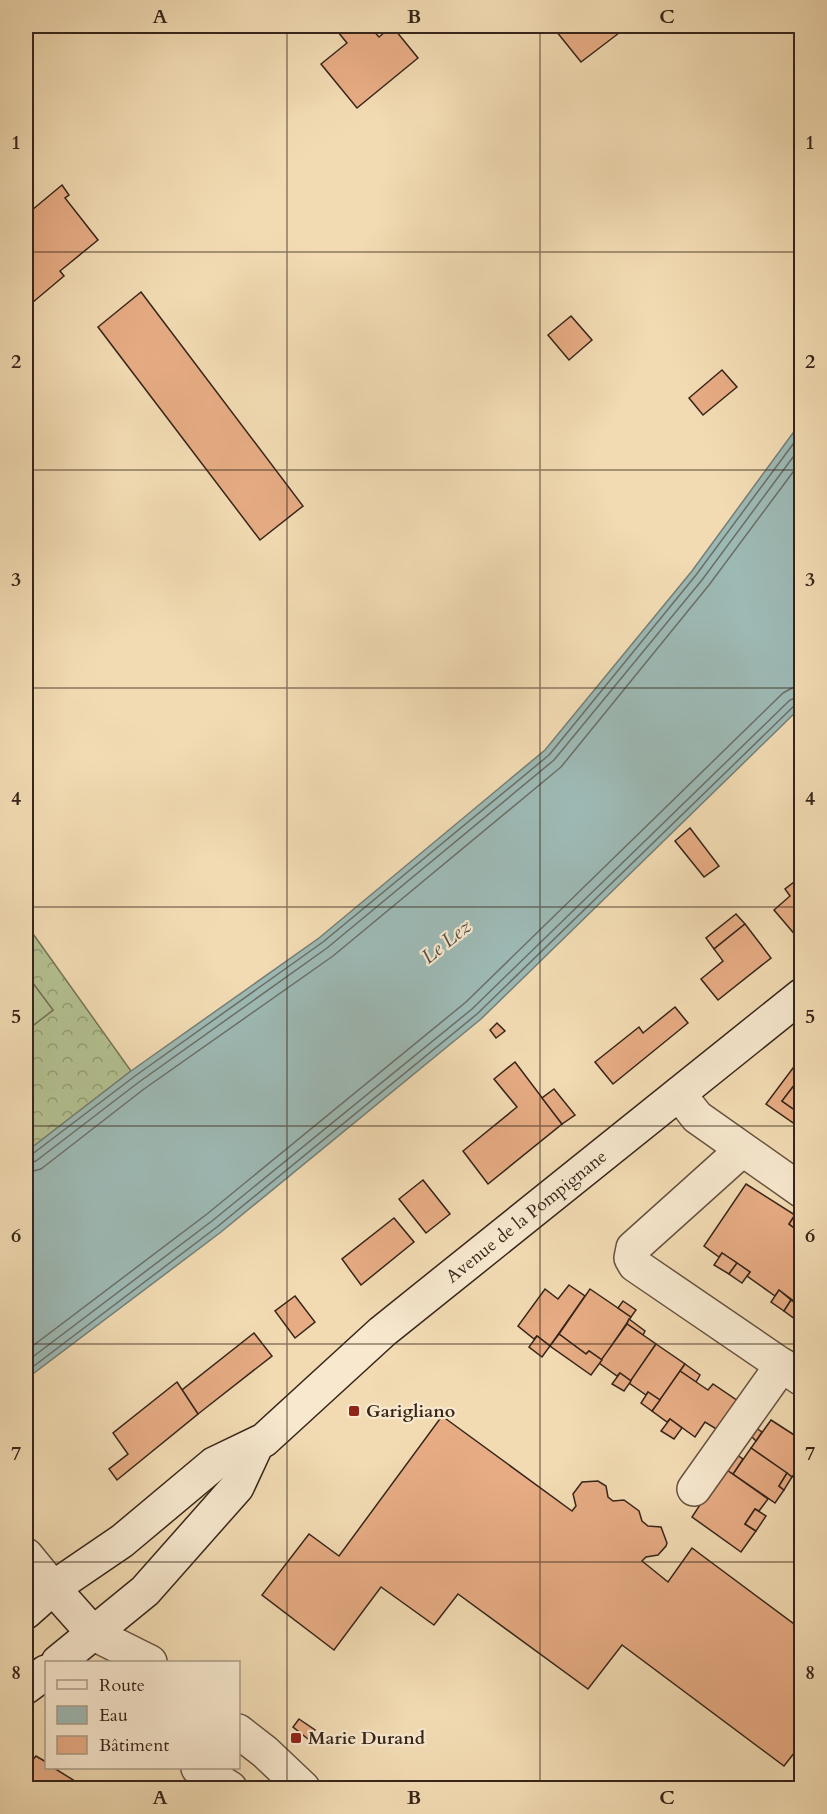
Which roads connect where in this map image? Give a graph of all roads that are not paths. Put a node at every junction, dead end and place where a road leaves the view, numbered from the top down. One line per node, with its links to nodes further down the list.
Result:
1 (801, 995): 2 (main road, Avenue de la Pompignane)
2 (679, 1094): 3 (main road); 6 (main road, Avenue de la Pompignane)
3 (742, 1150): 4 (main road); 5 (main road)
4 (801, 1191)
5 (791, 1372): 7 (main road)
6 (257, 1444): 9 (main road, Avenue de la Pompignane); 11 (main road, Avenue de la Pompignane)
7 (694, 1489)
8 (26, 1555): 9 (main road)
9 (53, 1588): 10 (main road, Avenue de la Pompignane); 11 (main road)
10 (26, 1612)
11 (100, 1648): 12 (main road, Avenue de la Pompignane); 13 (main road)
12 (61, 1661)
13 (146, 1661)
14 (45, 1673): 15 (main road)
15 (26, 1687)
16 (240, 1733): 19 (main road)
17 (201, 1769): 18 (main road)
18 (230, 1788)
19 (303, 1788)

